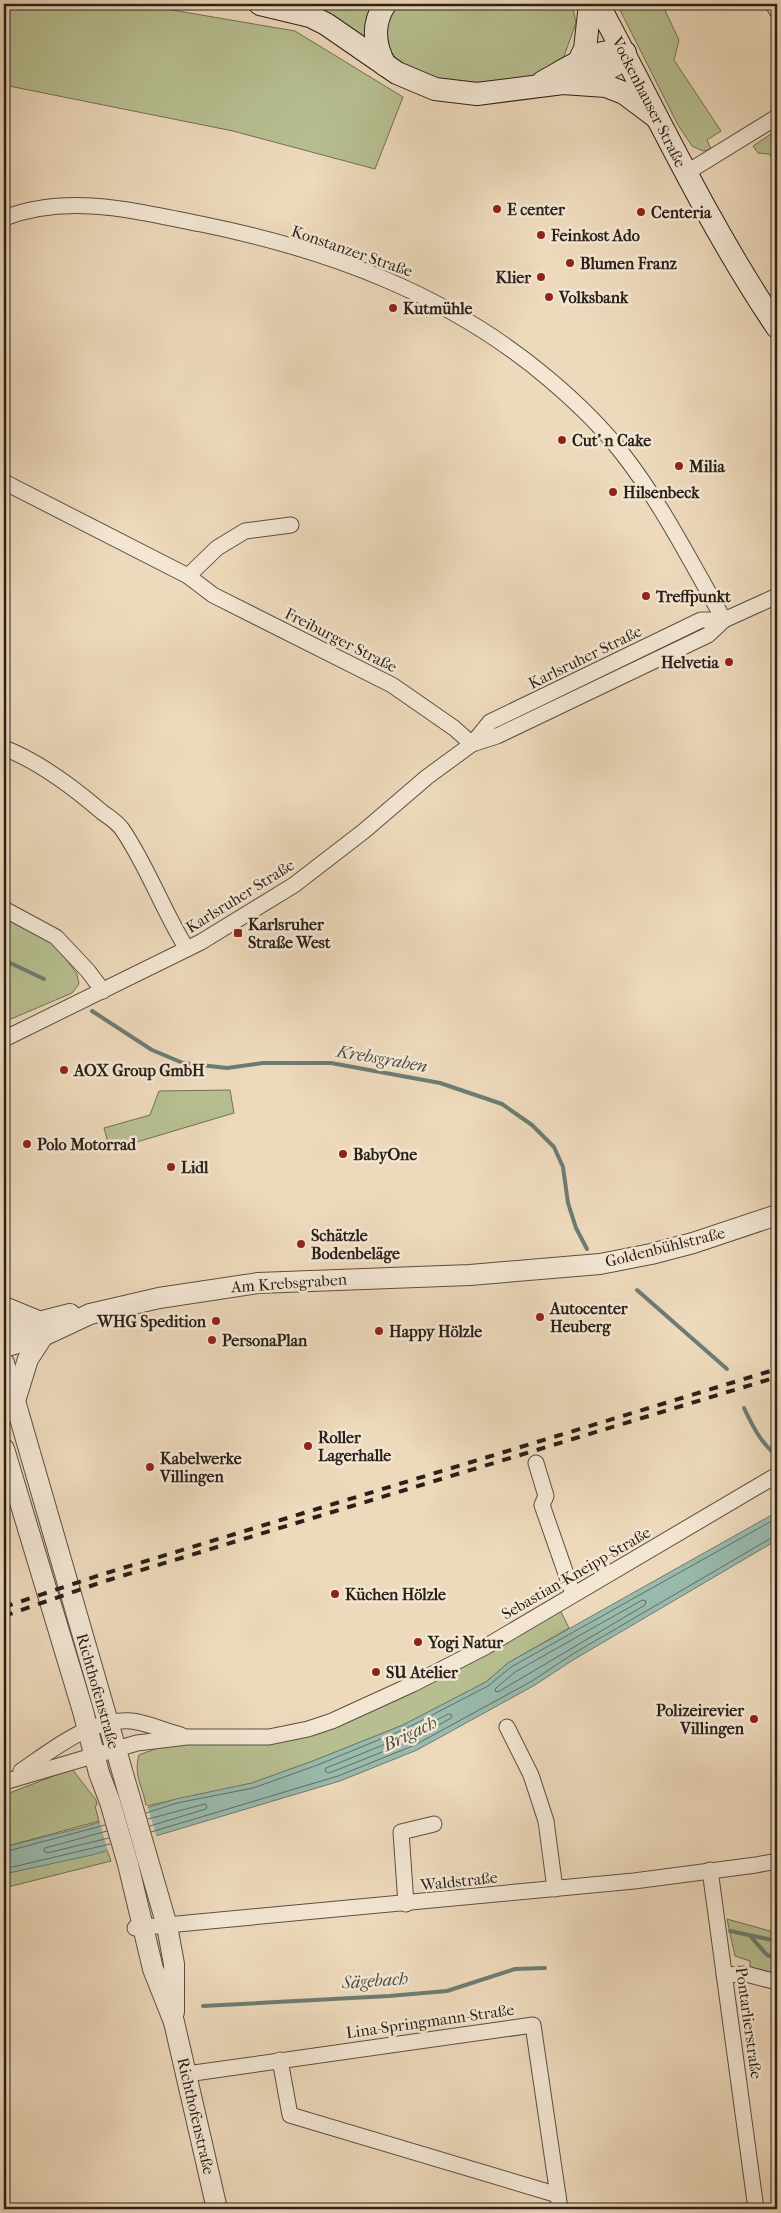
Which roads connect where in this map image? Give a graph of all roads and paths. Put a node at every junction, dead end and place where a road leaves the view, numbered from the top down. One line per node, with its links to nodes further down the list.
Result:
1 (260, 4): 9 (main road)
2 (385, 4): 9 (main road)
3 (590, 4): 8 (main road)
4 (598, 4): 7 (main road, Vockenhauser Straße)
5 (773, 4): 6 (street)
6 (777, 10)
7 (625, 53): 8 (main road); 10 (main road); 12 (main road, Vockenhauser Straße)
8 (578, 63): 11 (main road)
9 (385, 65): 11 (main road)
10 (563, 83): 11 (main road); 12 (main road)
11 (538, 85)
12 (656, 117): 14 (main road, Vockenhauser Straße)
13 (777, 117): 14 (street, Vockenhauser Straße)
14 (686, 173): 16 (main road, Vockenhauser Straße)
15 (4, 218): 21 (street, Konstanzer Straße)
16 (777, 327)
17 (4, 482): 19 (street, Freiburger Straße)
18 (291, 525): 19 (street)
19 (188, 576): 22 (street, Freiburger Straße)
20 (777, 596): 21 (street, Karlsruher Straße)
21 (724, 620): 22 (street, Karlsruher Straße)
22 (472, 744): 25 (street, Karlsruher Straße)
23 (4, 748): 25 (street)
24 (4, 909): 26 (street)
25 (187, 949): 26 (street, Karlsruher Straße)
26 (103, 991): 27 (street, Karlsruher Straße)
27 (4, 1038)
28 (777, 1216): 29 (street, Goldenbühlstraße)
29 (491, 1273): 31 (street, Am Krebsgraben)
30 (4, 1307): 31 (street)
31 (40, 1329): 32 (street, Am Krebsgraben); 33 (street, Am Krebsgraben); 35 (street)
32 (4, 1331)
33 (4, 1347)
34 (4, 1363): 35 (street, Richthofenstraße)
35 (15, 1403): 40 (street, Richthofenstraße)
36 (4, 1449): 42 (street, Richthofenstraße)
37 (536, 1463): 39 (street)
38 (777, 1475): 39 (street, Sebastian-Kneipp-Straße)
39 (573, 1594): 43 (street, Sebastian-Kneipp-Straße)
40 (109, 1723): 42 (street, Sebastian-Kneipp-Straße); 43 (street, Sebastian-Kneipp-Straße); 44 (street, Richthofenstraße)
41 (507, 1726): 50 (street)
42 (88, 1730): 45 (street, Richthofenstraße); 46 (street, Sebastian-Kneipp-Straße)
43 (187, 1737): 44 (street, Sebastian-Kneipp-Straße)
44 (115, 1749): 45 (street, Sebastian-Kneipp-Straße); 52 (street, Richthofenstraße)
45 (93, 1755): 46 (street, Sebastian-Kneipp-Straße); 53 (street, Richthofenstraße)
46 (8, 1780)
47 (434, 1824): 51 (street)
48 (777, 1860): 49 (street, Waldstraße)
49 (710, 1870): 50 (street, Waldstraße); 54 (street, Pontarlierstraße)
50 (555, 1889): 51 (street, Waldstraße)
51 (406, 1904): 52 (street, Waldstraße)
52 (167, 1926): 53 (street, Waldstraße); 56 (street, Richthofenstraße)
53 (139, 1929): 56 (street, Richthofenstraße)
54 (724, 1975): 55 (street); 61 (street, Pontarlierstraße)
55 (777, 1982)
56 (174, 2022): 58 (street, Richthofenstraße)
57 (280, 2060): 58 (street, Lina-Springmann-Straße); 59 (street, Lina-Springmann-Straße); 59 (street, Lina-Springmann-Straße)
58 (187, 2074): 60 (street, Richthofenstraße)
59 (559, 2202)
60 (217, 2209)
61 (756, 2209)

